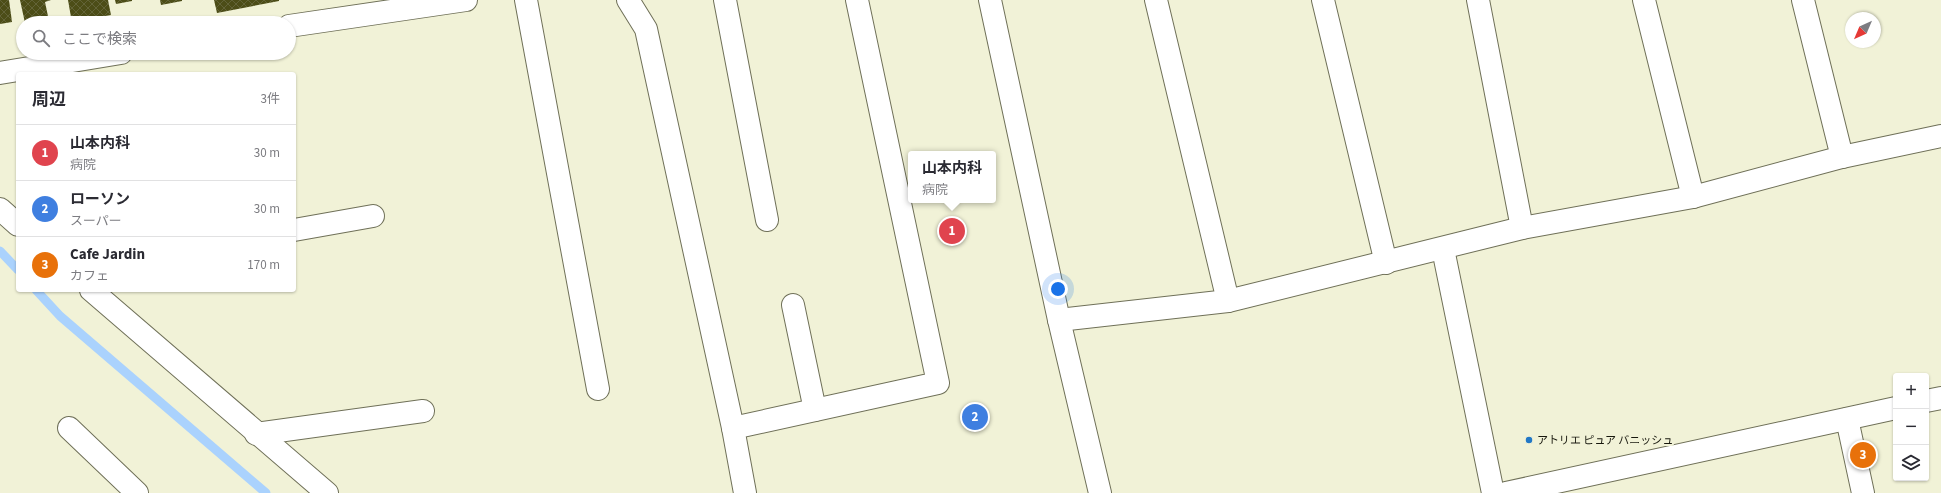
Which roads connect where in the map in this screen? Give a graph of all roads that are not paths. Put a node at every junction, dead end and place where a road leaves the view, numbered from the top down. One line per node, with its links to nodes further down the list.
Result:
1 (466, 0): 12 (street)
2 (526, 0): 30 (street)
3 (628, 0): 38 (street)
4 (725, 0): 20 (street)
5 (857, 0): 34 (street)
6 (990, 0): 29 (street)
7 (1156, 0): 27 (street)
8 (1323, 0): 25 (street)
9 (1478, 0): 22 (street)
10 (1644, 0): 17 (street)
11 (1803, 0): 16 (street)
12 (296, 25)
13 (79, 60): 14 (street)
14 (0, 73)
15 (1941, 136): 16 (street)
16 (1842, 156): 17 (street)
17 (1693, 197): 22 (street)
18 (0, 209): 21 (street)
19 (373, 216): 23 (street)
20 (767, 220)
21 (16, 223)
22 (1522, 228): 24 (street)
23 (296, 230)
24 (1443, 249): 25 (street); 44 (street)
25 (1386, 263): 27 (street)
26 (93, 292): 39 (street)
27 (1228, 300): 29 (street)
28 (794, 305): 34 (street)
29 (1059, 320): 43 (street)
30 (598, 389)
31 (1941, 398): 32 (street)
32 (1929, 400)
33 (1893, 409): 36 (street)
34 (815, 410): 38 (street)
35 (423, 411): 39 (street)
36 (1847, 419): 45 (street); 46 (street)
37 (69, 428): 40 (street)
38 (733, 428): 42 (street)
39 (256, 434): 41 (street)
40 (137, 493)
41 (327, 493)
42 (745, 493)
43 (1100, 493)
44 (1493, 493)
45 (1506, 493)
46 (1863, 493)

